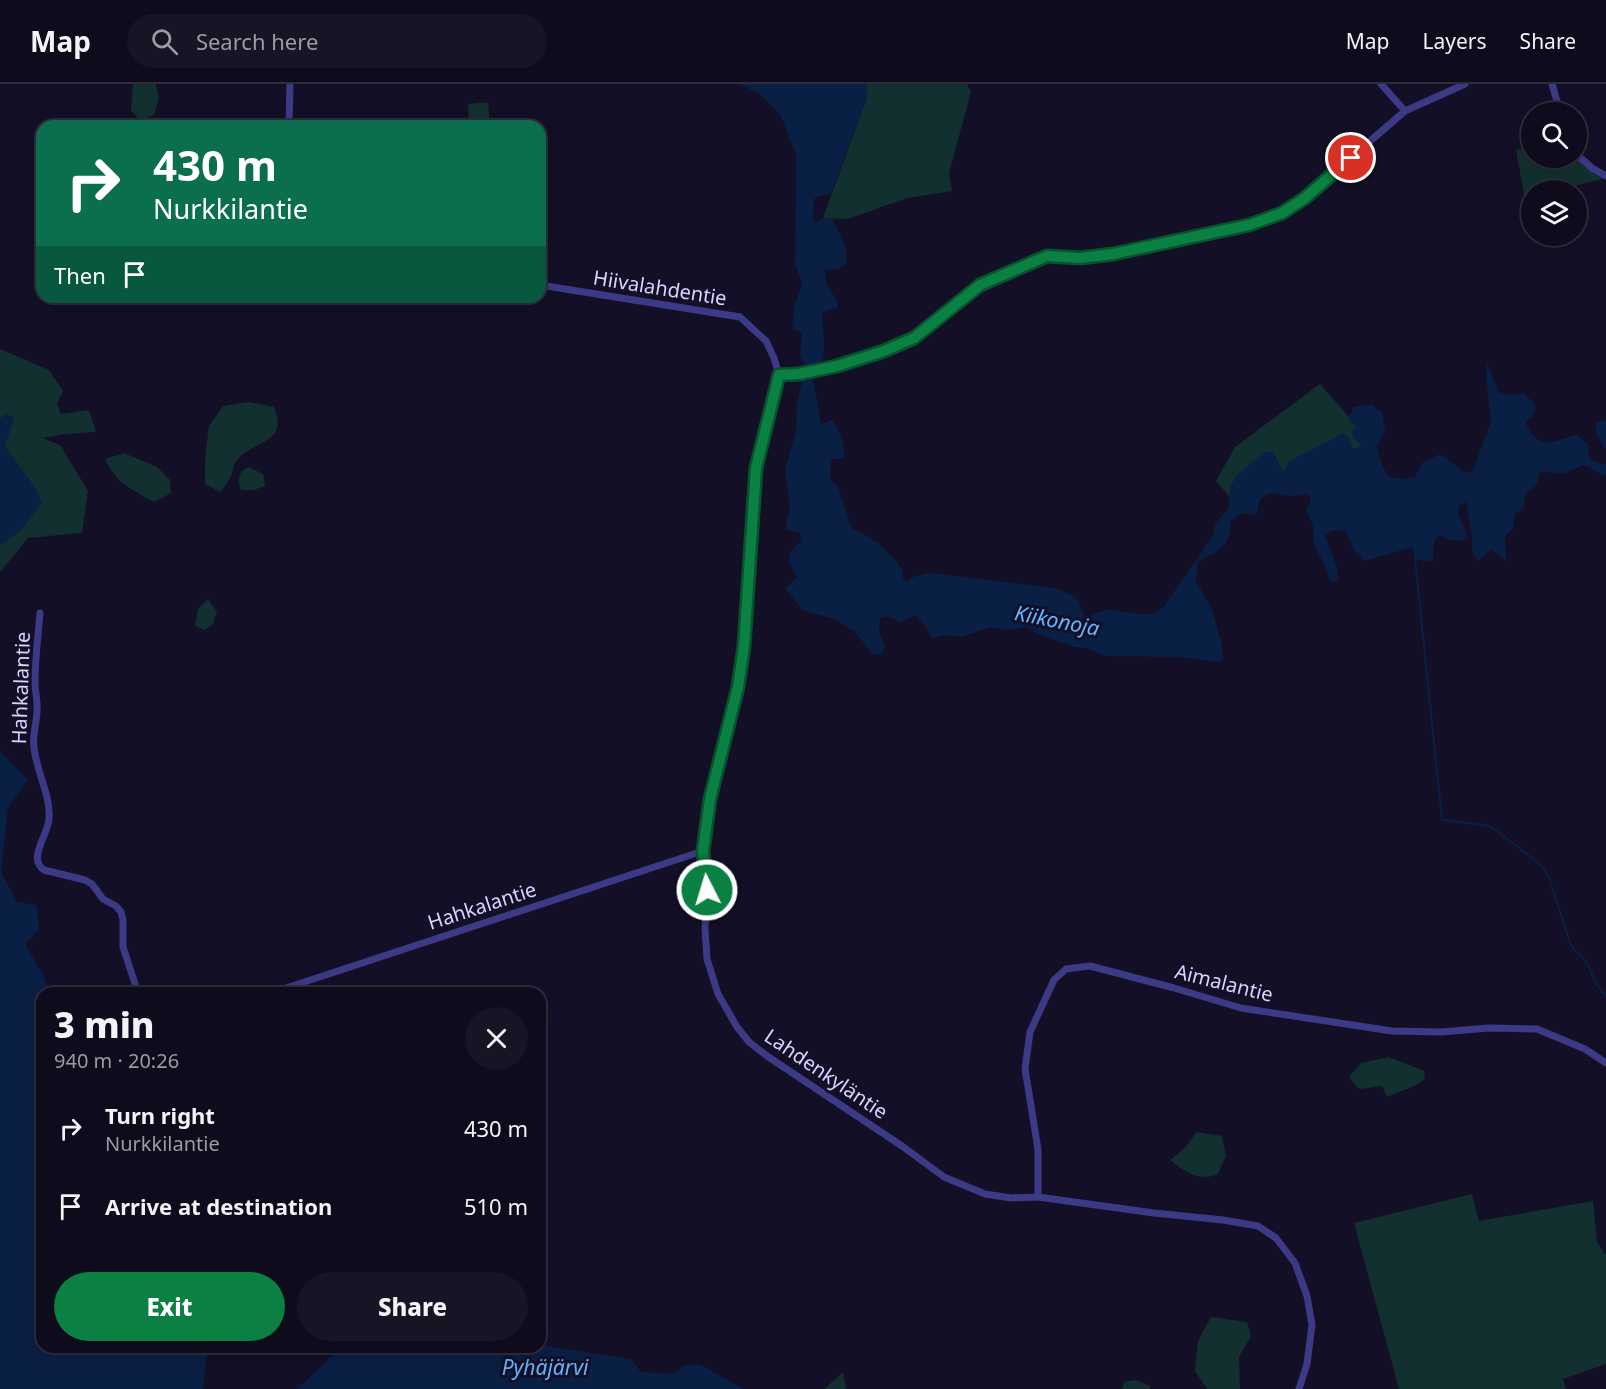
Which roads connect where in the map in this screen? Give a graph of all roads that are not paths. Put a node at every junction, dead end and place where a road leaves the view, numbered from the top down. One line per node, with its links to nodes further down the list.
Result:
1 (290, 84): 7 (street)
2 (1381, 84): 6 (street)
3 (1465, 84): 6 (street)
4 (1552, 84): 5 (street)
5 (1557, 102)
6 (1405, 111): 11 (street)
7 (289, 120)
8 (1587, 164): 9 (street)
9 (1606, 176)
10 (546, 286): 11 (street, Hiivalahdentie)
11 (779, 375): 13 (street, Lahdenkyläntie)
12 (40, 613): 14 (street, Hahkalantie)
13 (703, 851): 15 (street, Hahkalantie); 17 (street, Lahdenkyläntie)
14 (136, 987)
15 (289, 987)
16 (1606, 1063): 17 (street, Aimalantie)
17 (1038, 1197): 18 (street, Lahdenkyläntie)
18 (1299, 1389)

